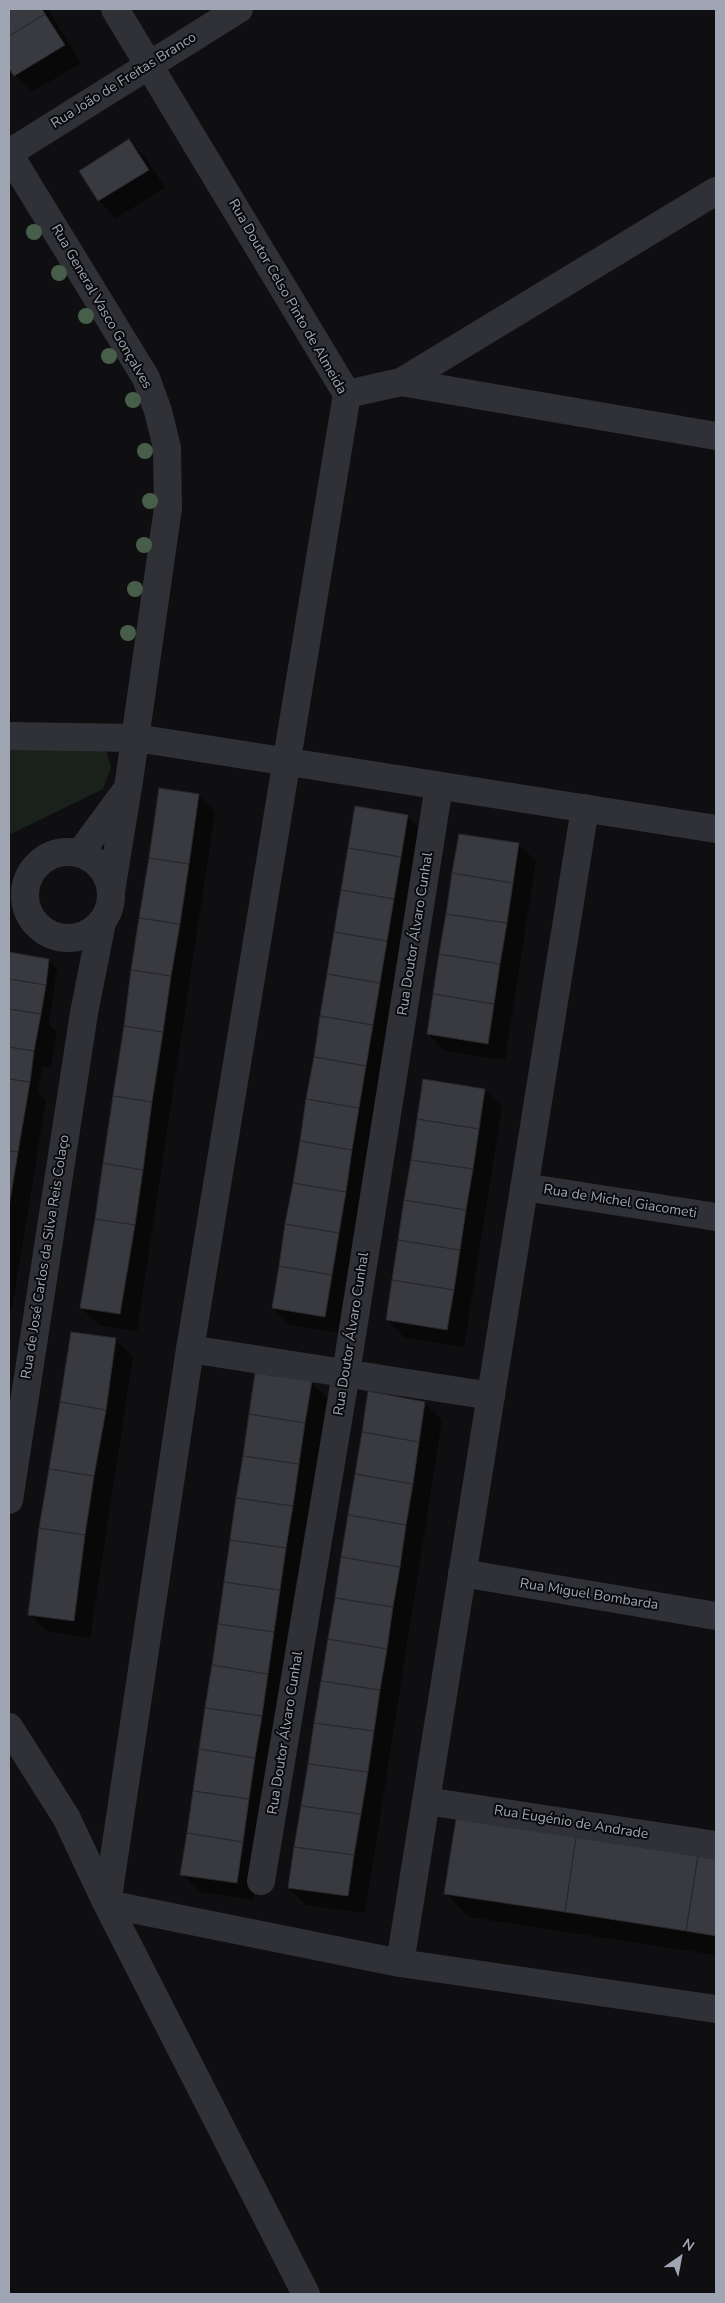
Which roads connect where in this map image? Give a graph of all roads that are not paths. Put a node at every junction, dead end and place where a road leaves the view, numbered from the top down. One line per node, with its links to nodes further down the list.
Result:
1 (115, 9): 3 (street, Rua Doutor Celso Pinto de Almeida)
2 (239, 9): 3 (street, Rua João de Freitas Branco)
3 (150, 64): 4 (street, Rua João de Freitas Branco); 7 (street, Rua Doutor Celso Pinto de Almeida)
4 (9, 153): 10 (street, Rua General Vasco Gonçalves)
5 (716, 192): 6 (street)
6 (401, 382): 7 (street); 8 (street)
7 (346, 394): 11 (street, Rua Doutor Celso Pinto de Almeida)
8 (716, 436)
9 (9, 736): 10 (street)
10 (136, 738): 11 (street); 13 (street, Rua General Vasco Gonçalves)
11 (288, 762): 12 (street); 27 (street, Rua Doutor Celso Pinto de Almeida)
12 (439, 786): 14 (street); 28 (street, Rua Doutor Álvaro Cunhal)
13 (128, 788): 16 (street); 19 (street, Rua General Vasco Gonçalves)
14 (585, 808): 15 (street); 25 (street)
15 (716, 829)
16 (80, 853): 17 (street); 19 (street)
17 (34, 868): 18 (street); 22 (street)
18 (9, 885)
19 (111, 891): 20 (street)
20 (102, 922): 23 (street); 24 (street)
21 (9, 923): 22 (street)
22 (41, 930): 23 (street)
23 (73, 939): 24 (street)
24 (84, 1013): 30 (street, Rua de José Carlos da Silva Reis Colaço)
25 (524, 1187): 26 (street, Rua de Michel Giacometi); 29 (street)
26 (716, 1217)
27 (190, 1348): 28 (street); 37 (street, Rua Doutor Celso Pinto de Almeida)
28 (346, 1373): 29 (street); 36 (street, Rua Doutor Álvaro Cunhal)
29 (491, 1396): 31 (street)
30 (9, 1496)
31 (462, 1574): 32 (street, Rua Miguel Bombarda); 34 (street)
32 (716, 1616)
33 (9, 1728): 37 (street)
34 (426, 1801): 35 (street, Rua Eugénio de Andrade); 38 (street)
35 (716, 1845)
36 (262, 1881)
37 (107, 1904): 38 (street); 40 (street)
38 (400, 1963): 39 (street)
39 (716, 2009)
40 (306, 2294)

